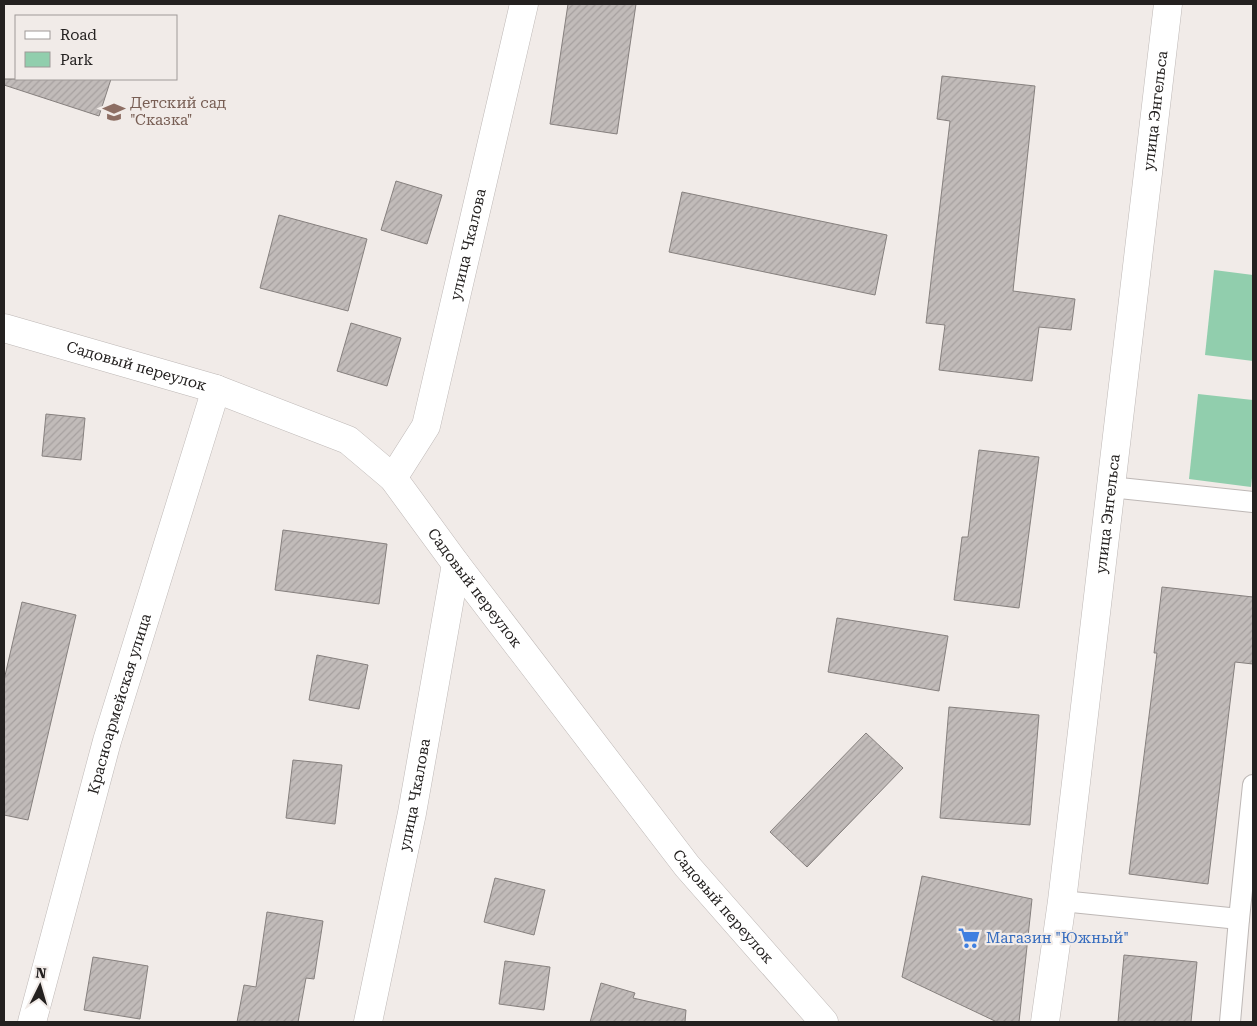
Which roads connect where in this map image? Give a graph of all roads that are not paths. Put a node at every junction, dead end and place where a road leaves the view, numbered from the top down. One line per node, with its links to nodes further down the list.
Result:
1 (524, 4): 5 (street, улица Чкалова)
2 (1168, 4): 6 (street, улица Энгельса)
3 (4, 328): 4 (street, Садовый переулок)
4 (216, 389): 5 (street, Садовый переулок); 12 (street, Красноармейская улица)
5 (393, 478): 8 (street, Садовый переулок)
6 (1110, 487): 7 (lane); 10 (street, улица Энгельса)
7 (1253, 502)
8 (456, 564): 13 (street, улица Чкалова); 14 (street, Садовый переулок)
9 (1253, 786): 11 (lane)
10 (1062, 901): 11 (lane); 15 (street, улица Энгельса)
11 (1239, 919): 16 (lane)
12 (32, 1022)
13 (368, 1022)
14 (824, 1022)
15 (1045, 1022)
16 (1230, 1022)

